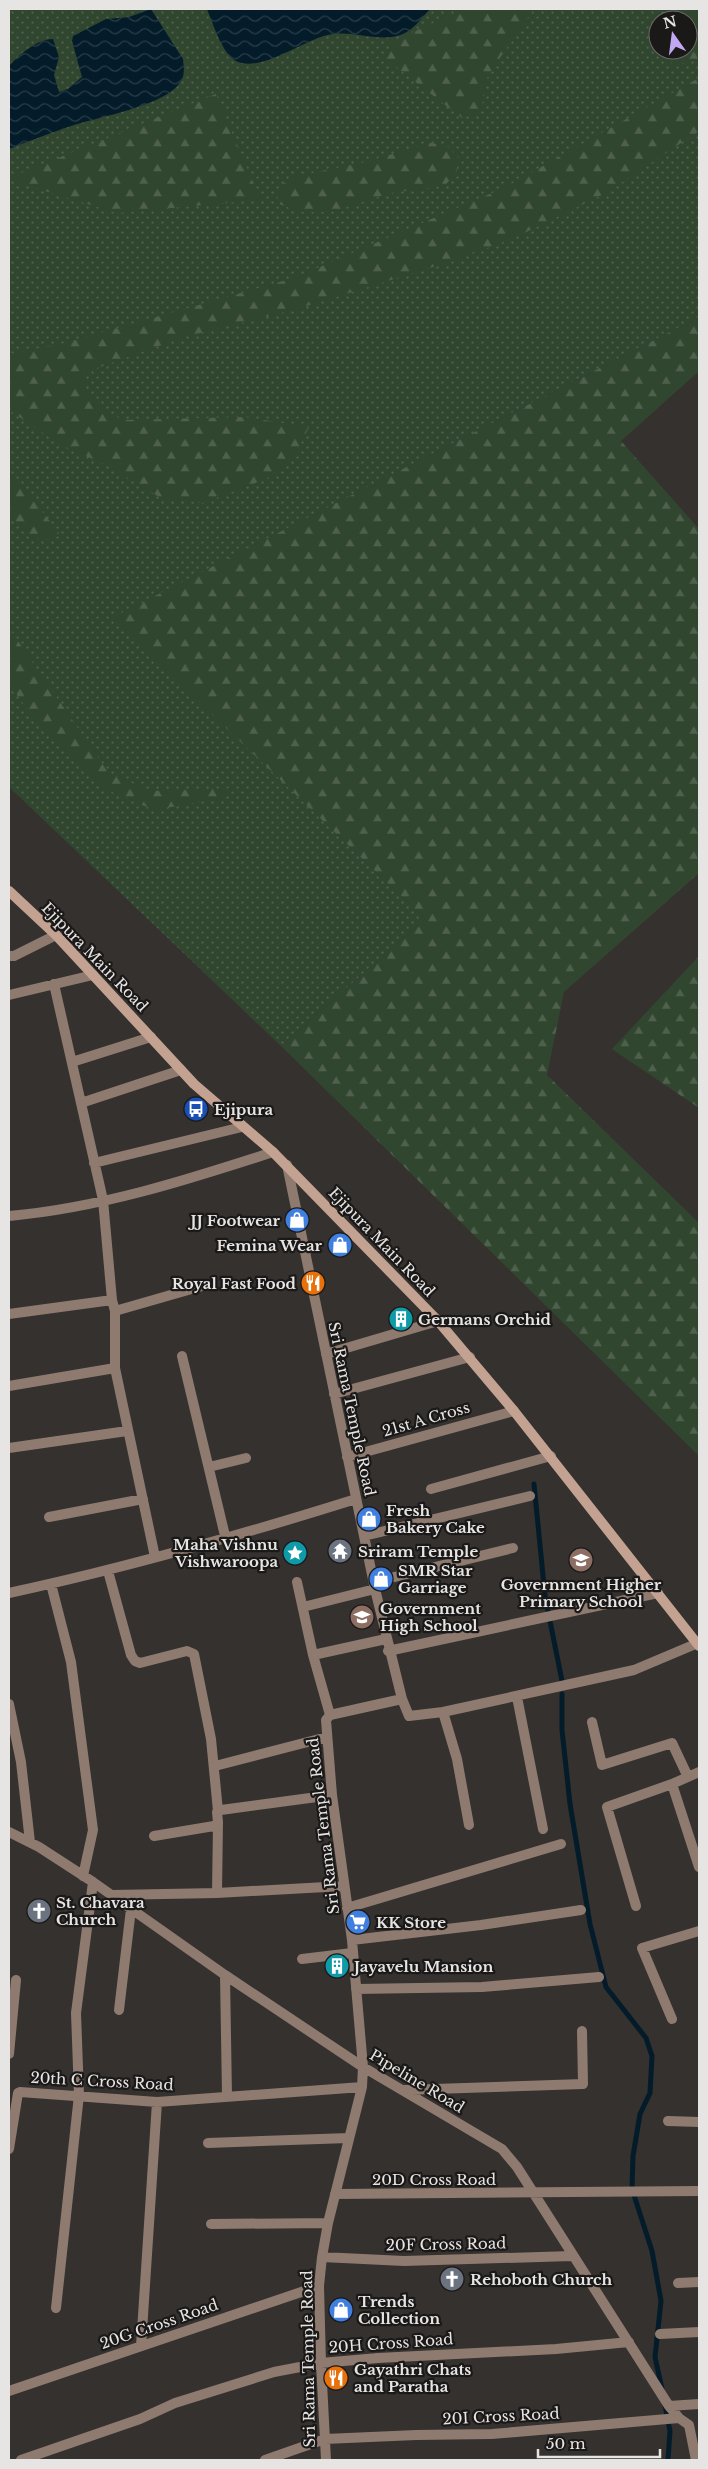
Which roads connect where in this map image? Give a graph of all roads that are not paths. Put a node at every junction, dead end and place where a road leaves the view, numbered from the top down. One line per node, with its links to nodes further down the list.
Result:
1 (10, 894): 2 (street, Ejipura Main Road)
2 (56, 935): 3 (street); 4 (street, Ejipura Main Road)
3 (9, 956)
4 (93, 975): 5 (street); 7 (street, Ejipura Main Road)
5 (54, 984): 6 (street); 8 (street)
6 (9, 995)
7 (151, 1037): 8 (street); 9 (street, Ejipura Main Road)
8 (72, 1062): 10 (street)
9 (181, 1070): 10 (street); 11 (street, Ejipura Main Road)
10 (81, 1103): 13 (street)
11 (242, 1127): 12 (street, Ejipura Main Road); 13 (street)
12 (273, 1152): 14 (street, Ejipura Main Road); 15 (street)
13 (94, 1163): 15 (street)
14 (287, 1165): 21 (street, Ejipura Main Road); 22 (street, Sri Rama Temple Road)
15 (103, 1200): 16 (street); 18 (street)
16 (9, 1216)
17 (202, 1286): 19 (street)
18 (112, 1300): 19 (street); 20 (street)
19 (115, 1311): 25 (street)
20 (9, 1314)
21 (438, 1320): 22 (street); 24 (street, Ejipura Main Road)
22 (326, 1354): 27 (street, Sri Rama Temple Road)
23 (182, 1356): 34 (street)
24 (470, 1356): 27 (street); 28 (street, Ejipura Main Road)
25 (115, 1368): 26 (street); 29 (street)
26 (9, 1386)
27 (334, 1394): 33 (street, Sri Rama Temple Road)
28 (514, 1411): 31 (street, Ejipura Main Road); 33 (street, 21st A Cross)
29 (128, 1431): 30 (street); 37 (street)
30 (9, 1448)
31 (551, 1456): 35 (street); 48 (street, Ejipura Main Road)
32 (246, 1458): 34 (street)
33 (347, 1458): 38 (street, Sri Rama Temple Road)
34 (210, 1467): 41 (street)
35 (431, 1489)
36 (530, 1496): 40 (street)
37 (143, 1499): 39 (street); 43 (street)
38 (356, 1499): 40 (street, Sri Rama Temple Road); 41 (street)
39 (49, 1517)
40 (364, 1536): 47 (street, Sri Rama Temple Road)
41 (226, 1540): 43 (street)
42 (513, 1548): 47 (street)
43 (156, 1558): 44 (street)
44 (108, 1571): 46 (street); 62 (street)
45 (297, 1582): 50 (street)
46 (51, 1584): 49 (street); 76 (street)
47 (374, 1586): 50 (street); 51 (street, Sri Rama Temple Road)
48 (658, 1592): 52 (street, Ejipura Main Road); 53 (street)
49 (9, 1593)
50 (303, 1607): 54 (street)
51 (386, 1640): 53 (street, Sri Rama Temple Road); 54 (street)
52 (698, 1645): 55 (street)
53 (388, 1651): 56 (street, Sri Rama Temple Road)
54 (313, 1655): 59 (street)
55 (517, 1697): 58 (street); 70 (street)
56 (402, 1699): 58 (street); 59 (street)
57 (9, 1704): 73 (street)
58 (443, 1712): 69 (street)
59 (330, 1715): 61 (street, Sri Rama Temple Road)
60 (592, 1722): 64 (street)
61 (328, 1737): 62 (street); 66 (street, Sri Rama Temple Road)
62 (215, 1766): 67 (street)
63 (699, 1772): 64 (street)
64 (688, 1777): 65 (street)
65 (672, 1784): 75 (street); 81 (street)
66 (332, 1795): 67 (street); 78 (street, Sri Rama Temple Road)
67 (218, 1811): 68 (street)
68 (218, 1822): 72 (street); 79 (street)
69 (469, 1825)
70 (543, 1829)
71 (9, 1832): 73 (street, Pipeline Road)
72 (154, 1836)
73 (30, 1842): 76 (street, Pipeline Road)
74 (561, 1844): 82 (street)
75 (699, 1867)
76 (83, 1876): 77 (street, Pipeline Road)
77 (93, 1882): 80 (street, Pipeline Road); 102 (street)
78 (344, 1886): 79 (street); 82 (street, Sri Rama Temple Road)
79 (218, 1893): 80 (street)
80 (112, 1895): 83 (street, Pipeline Road)
81 (636, 1906)
82 (347, 1908): 86 (street, Sri Rama Temple Road)
83 (131, 1909): 89 (street, Pipeline Road); 93 (street)
84 (581, 1910): 86 (street)
85 (699, 1931): 94 (street)
86 (352, 1940): 87 (street, Sri Rama Temple Road)
87 (352, 1954): 88 (street); 92 (street, Sri Rama Temple Road)
88 (302, 1959)
89 (225, 1975): 97 (street, Pipeline Road); 103 (street)
90 (599, 1977): 92 (street)
91 (16, 1980): 96 (street)
92 (356, 1989): 97 (street, Sri Rama Temple Road)
93 (119, 2010)
94 (672, 2019)
95 (582, 2031): 100 (street)
96 (9, 2054)
97 (363, 2067): 98 (street, Sri Rama Temple Road); 100 (street, Pipeline Road)
98 (362, 2087): 103 (street, 20th C Cross Road); 107 (street, Sri Rama Temple Road)
99 (9, 2089): 101 (street)
100 (404, 2090): 112 (street, Pipeline Road)
101 (20, 2092): 102 (street, 20th C Cross Road); 109 (street, 20th C Cross Road)
102 (79, 2095): 104 (street, 20th C Cross Road); 120 (street)
103 (227, 2096): 104 (street, 20th C Cross Road)
104 (156, 2102): 124 (street)
105 (668, 2120): 106 (street)
106 (699, 2122)
107 (349, 2138): 108 (street); 111 (street, Sri Rama Temple Road)
108 (208, 2143)
109 (9, 2150)
110 (699, 2191): 112 (street, 20D Cross Road)
111 (335, 2194): 112 (street, 20D Cross Road); 113 (street, Sri Rama Temple Road)
112 (534, 2194): 115 (street, Pipeline Road)
113 (328, 2223): 114 (street); 116 (street, Sri Rama Temple Road)
114 (211, 2224)
115 (572, 2256): 116 (street, 20F Cross Road); 123 (street, Pipeline Road)
116 (322, 2257): 119 (street, Sri Rama Temple Road)
117 (699, 2282): 118 (street)
118 (678, 2283)
119 (319, 2286): 124 (street, 20G Cross Road); 125 (street, Sri Rama Temple Road)
120 (56, 2308)
121 (699, 2332): 122 (street)
122 (660, 2334)
123 (629, 2342): 125 (street, 20H Cross Road); 128 (street, Pipeline Road)
124 (141, 2346): 126 (street, 20G Cross Road)
125 (321, 2363): 130 (street, Sri Rama Temple Road); 131 (street, 20H Cross Road)
126 (9, 2392)
127 (699, 2404): 128 (street)
128 (670, 2406): 129 (street, Pipeline Road)
129 (679, 2418): 130 (street, 20I Cross Road); 134 (street, Pipeline Road)
130 (325, 2439): 132 (street, 20I Cross Road); 133 (street, Sri Rama Temple Road)
131 (22, 2460)
132 (265, 2460)
133 (326, 2460)
134 (696, 2460)

